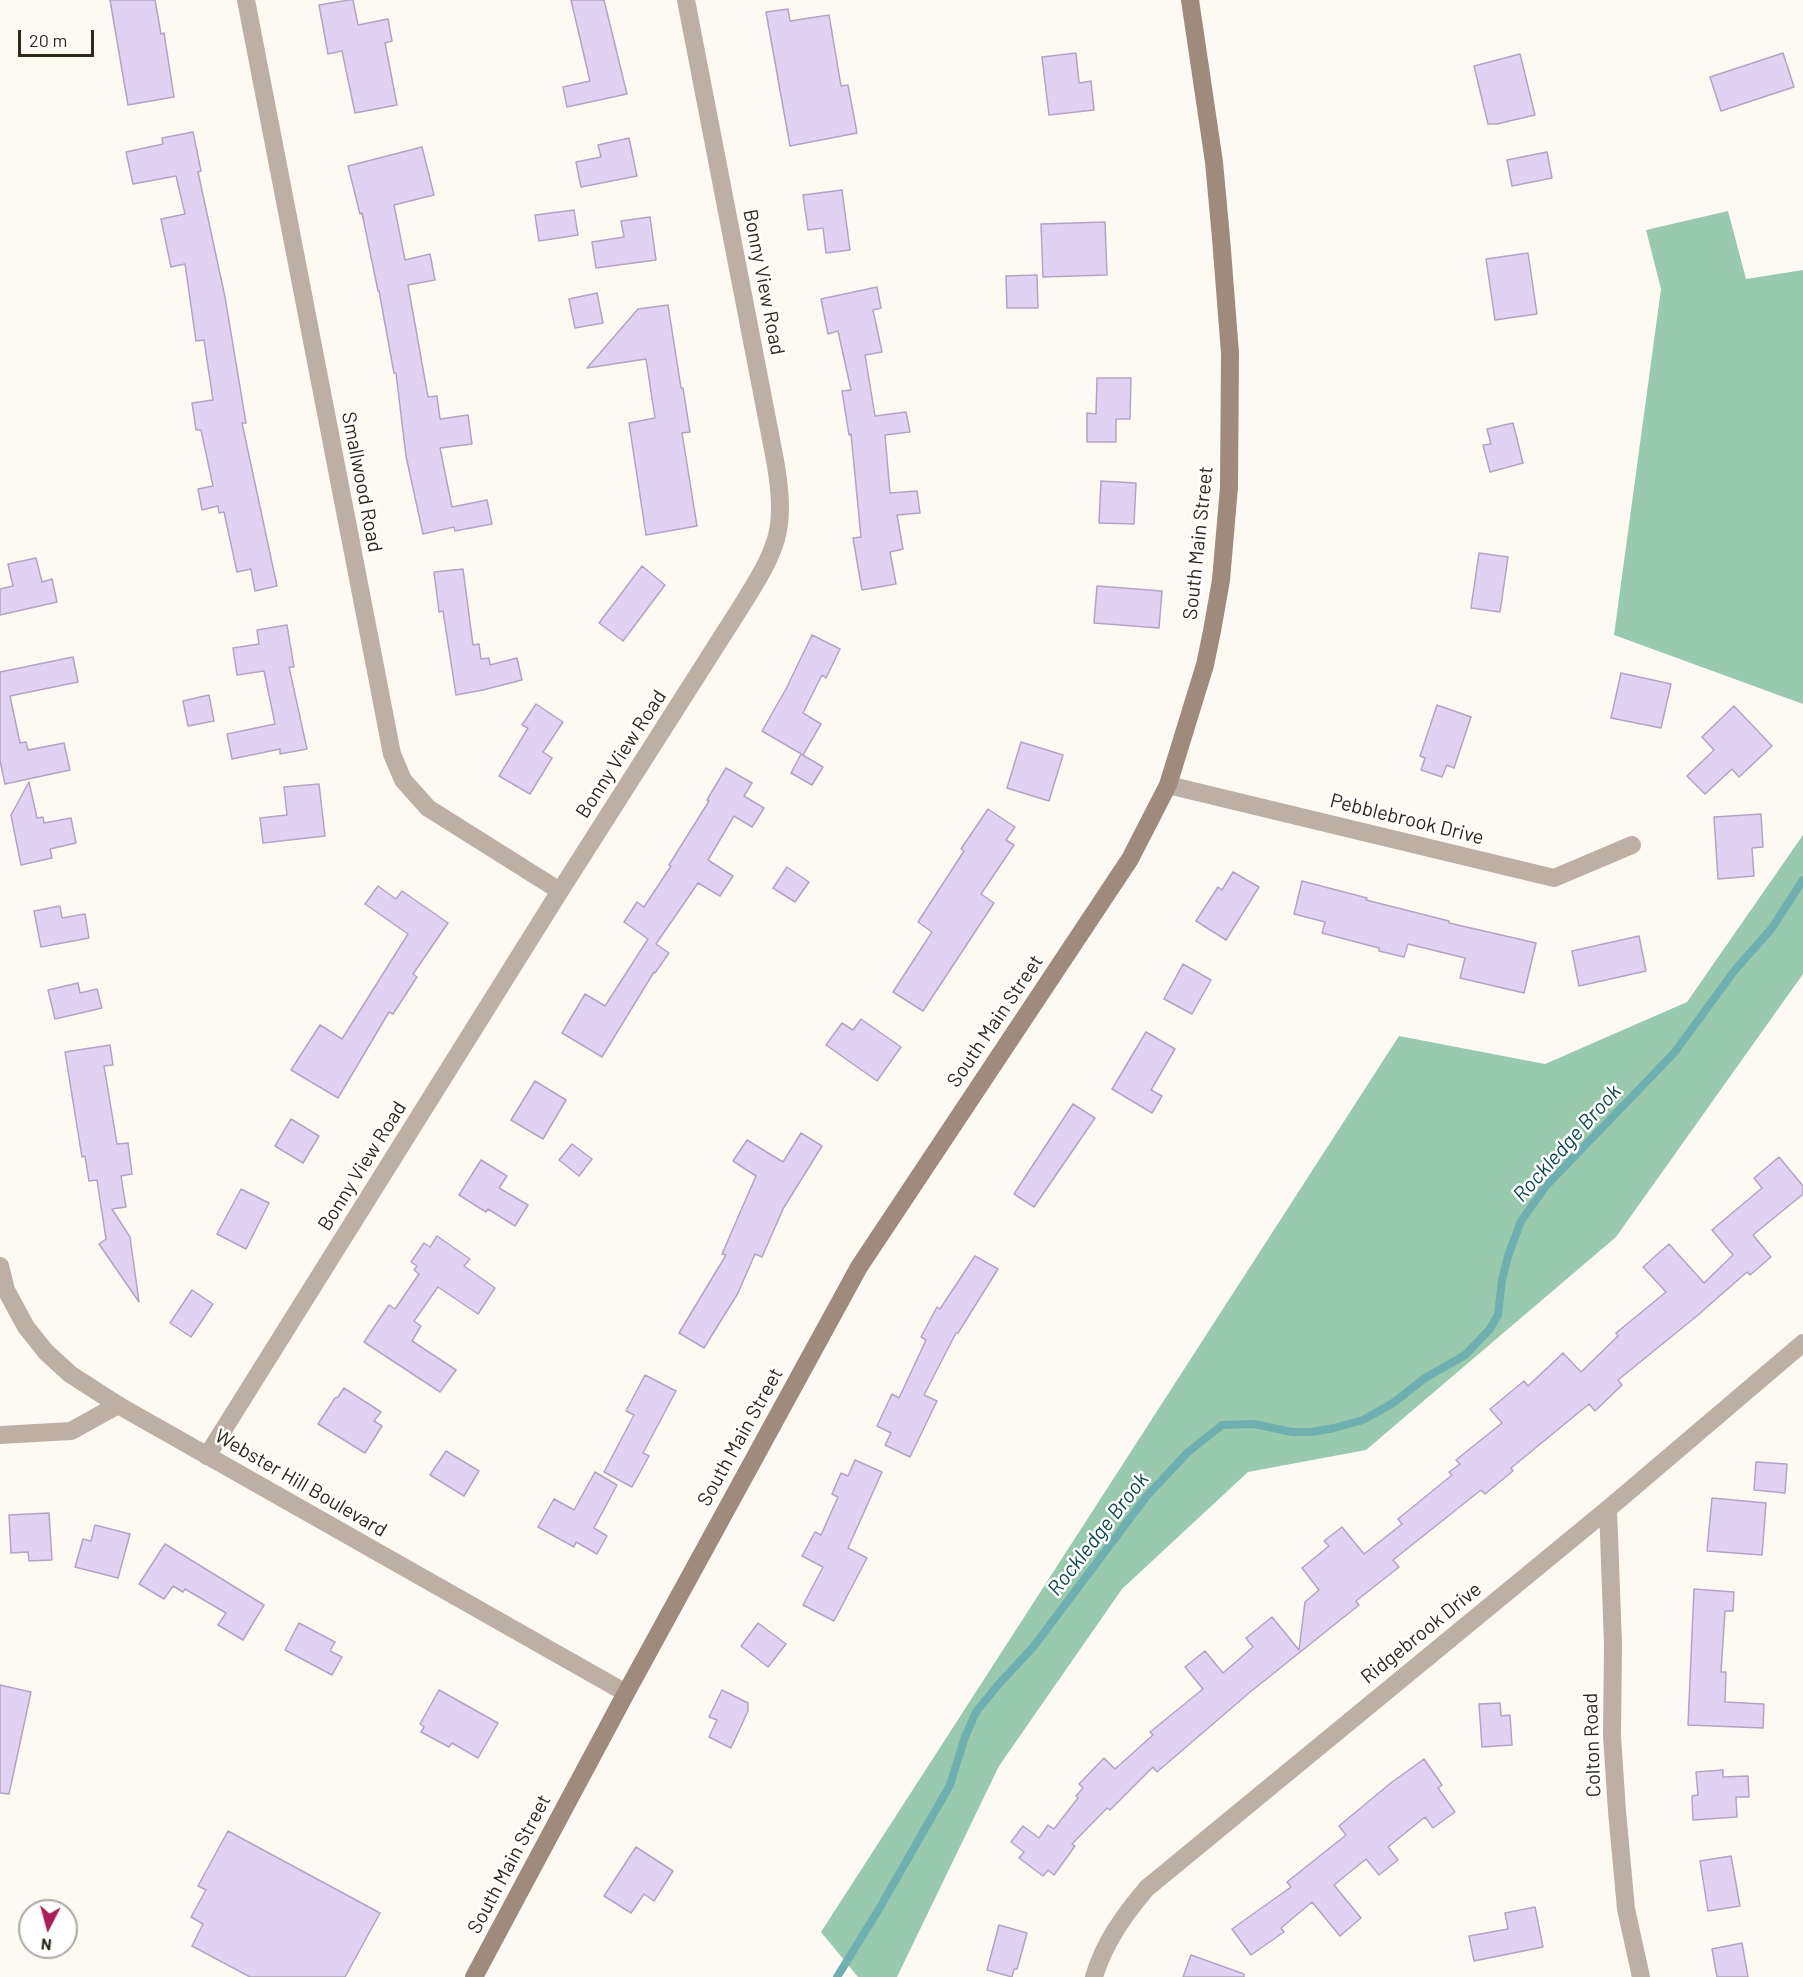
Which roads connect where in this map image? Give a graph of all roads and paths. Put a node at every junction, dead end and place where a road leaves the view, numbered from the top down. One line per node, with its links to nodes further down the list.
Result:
1 (246, 0): 6 (street, Smallwood Road)
2 (686, 0): 6 (street, Bonny View Road)
3 (1190, 0): 4 (main road, South Main Street)
4 (1168, 785): 5 (street, Pebblebrook Drive); 14 (main road, South Main Street)
5 (1632, 845)
6 (560, 891): 12 (street, Bonny View Road)
7 (0, 1266): 8 (street, Webster Hill Boulevard)
8 (3, 1296): 10 (street, Webster Hill Boulevard)
9 (1803, 1343): 13 (street, Ridgebrook Drive)
10 (118, 1405): 11 (street); 12 (street, Webster Hill Boulevard)
11 (0, 1435)
12 (207, 1455): 14 (street, Webster Hill Boulevard)
13 (1608, 1509): 16 (street, Ridgebrook Drive); 17 (street, Colton Road)
14 (626, 1693): 15 (main road, South Main Street)
15 (474, 1977)
16 (1094, 1977)
17 (1641, 1977)

